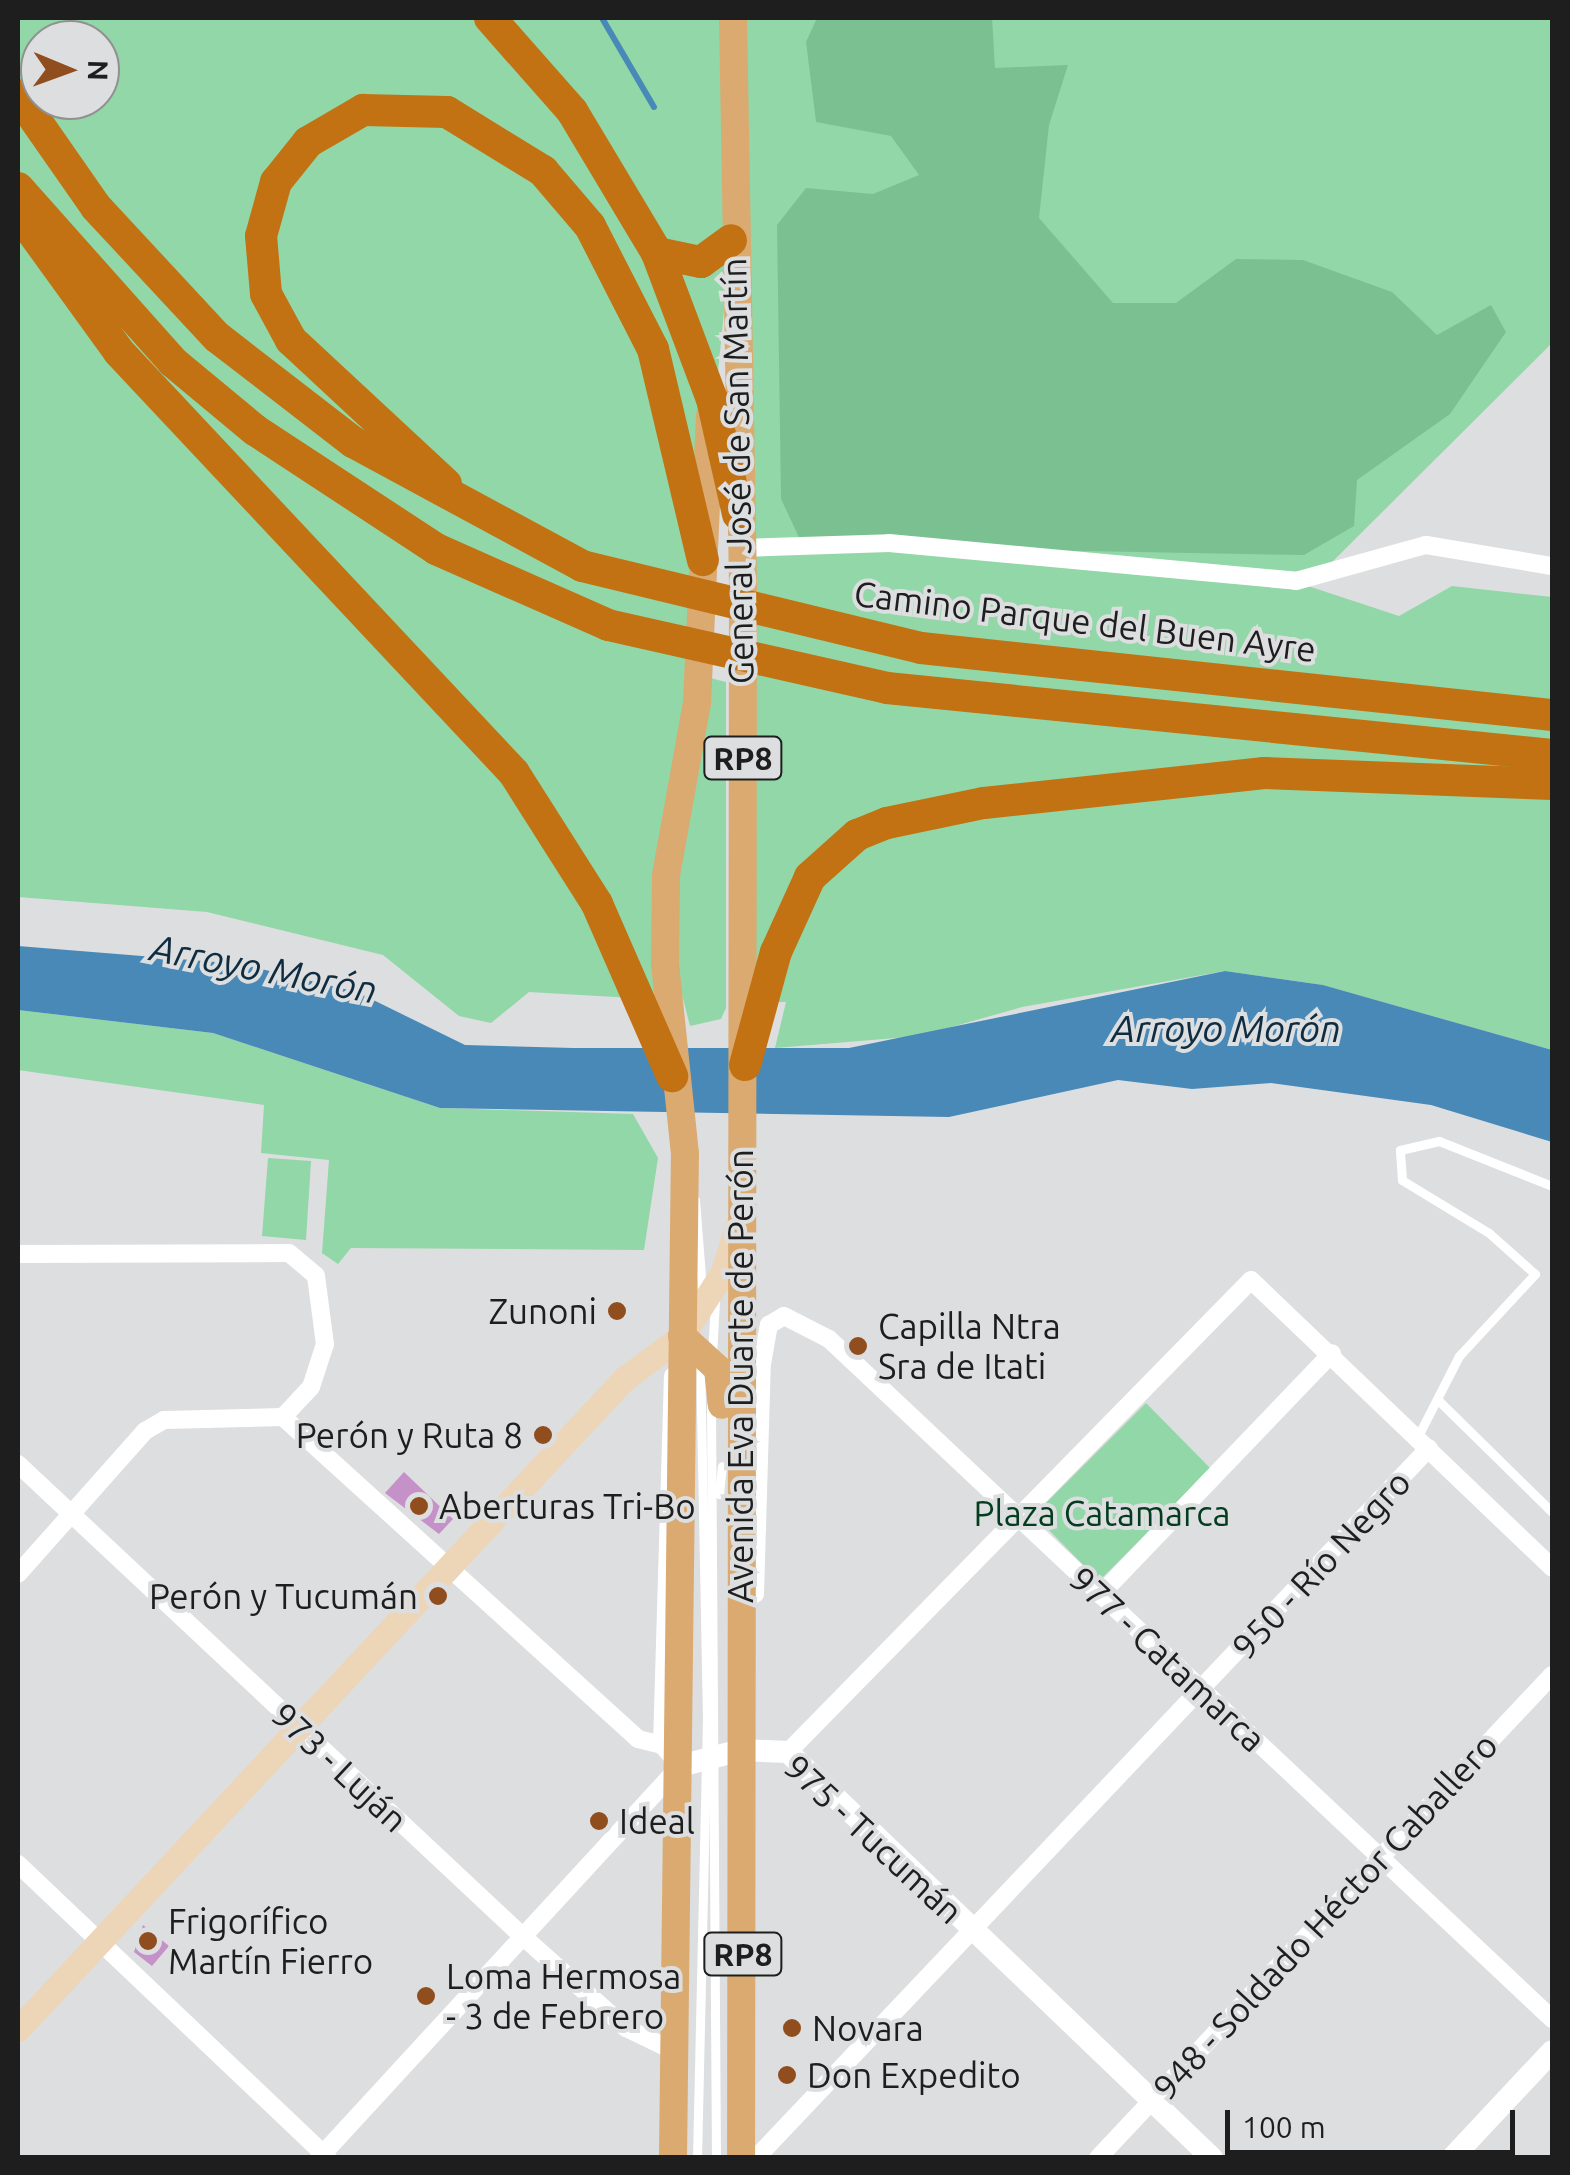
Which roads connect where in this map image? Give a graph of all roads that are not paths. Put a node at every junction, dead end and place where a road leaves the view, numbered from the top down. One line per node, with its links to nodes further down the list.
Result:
1 (490, 18): 7 (highway)
2 (733, 18): 6 (main road, General José de San Martín / RP8)
3 (18, 95): 9 (highway, Camino Parque del Buen Ayre)
4 (18, 188): 15 (highway)
5 (18, 209): 17 (highway)
6 (731, 240): 7 (highway); 8 (main road, General José de San Martín / RP8); 10 (main road, General José de San Martín / RP8)
7 (657, 254): 8 (highway)
8 (712, 399): 10 (highway); 12 (main road, General José de San Martín / RP8)
9 (474, 511): 12 (highway); 14 (highway, Camino Parque del Buen Ayre)
10 (738, 514): 11 (main road, General José de San Martín / RP8)
11 (742, 548): 13 (street); 18 (main road, General José de San Martín / RP8)
12 (702, 560): 17 (main road, General José de San Martín / RP8)
13 (1552, 566)
14 (1552, 715)
15 (1552, 755)
16 (1552, 784): 18 (highway)
17 (656, 1002): 20 (highway)
18 (752, 1003): 19 (highway)
19 (745, 1064): 23 (main road, Avenida Eva Duarte de Perón / RP8)
20 (672, 1076): 21 (main road, Avenida Eva Duarte de Perón / RP8)
21 (685, 1154): 26 (lane); 28 (main road, Avenida Eva Duarte de Perón / RP8)
22 (1552, 1186): 30 (lane)
23 (737, 1226): 25 (main road); 37 (main road, Avenida Eva Duarte de Perón / RP8)
24 (18, 1254): 31 (street)
25 (719, 1279): 26 (main road); 28 (lane)
26 (701, 1308): 28 (main road)
27 (774, 1316): 36 (street, 977 - Catamarca); 46 (street, Avenida Eva Duarte de Perón)
28 (698, 1348): 37 (lane); 37 (main road); 38 (main road); 46 (main road, Avenida Eva Duarte de Perón / RP8)
29 (1332, 1354): 32 (street); 36 (street); 41 (street)
30 (1439, 1401): 32 (lane); 34 (lane)
31 (283, 1417): 35 (street); 38 (street, 975 - Tucumán)
32 (1423, 1442): 39 (street); 43 (street, 950 - Río Negro)
33 (18, 1464): 35 (street, 973 - Luján)
34 (1552, 1512)
35 (72, 1516): 40 (street); 44 (street, 973 - Luján)
36 (1020, 1520): 41 (street, 977 - Catamarca); 45 (street)
37 (727, 1526): 46 (main road, Avenida Eva Duarte de Perón / RP8)
38 (446, 1567): 44 (main road); 46 (street, 975 - Tucumán)
39 (1552, 1568)
40 (18, 1574)
41 (1100, 1595): 43 (street, 977 - Catamarca)
42 (1552, 1675): 47 (street, 948 - Soldado Héctor Caballero)
43 (1203, 1691): 47 (street, 977 - Catamarca); 49 (street, 950 - Río Negro)
44 (295, 1726): 50 (street, 973 - Luján); 51 (main road)
45 (788, 1752): 46 (street, 975 - Tucumán); 49 (street, 975 - Tucumán)
46 (701, 1756): 50 (street); 55 (main road, Avenida Eva Duarte de Perón / RP8); 59 (lane); 60 (lane); 61 (main road, Avenida Eva Duarte de Perón / RP8)
47 (1378, 1853): 52 (street, 977 - Catamarca); 56 (street, 948 - Soldado Héctor Caballero)
48 (18, 1864): 51 (street)
49 (972, 1930): 56 (street, 975 - Tucumán); 62 (street, 950 - Río Negro)
50 (519, 1933): 55 (street, 973 - Luján); 57 (street)
51 (100, 1943): 53 (main road); 57 (street)
52 (1552, 2019)
53 (18, 2029)
54 (1552, 2051): 65 (street)
55 (676, 2052): 58 (main road, Avenida Eva Duarte de Perón / RP8)
56 (1151, 2101): 63 (street, 948 - Soldado Héctor Caballero); 64 (street, 975 - Tucumán)
57 (323, 2156)
58 (673, 2158)
59 (697, 2158)
60 (716, 2158)
61 (740, 2158)
62 (756, 2158)
63 (1098, 2158)
64 (1212, 2158)
65 (1452, 2158)

